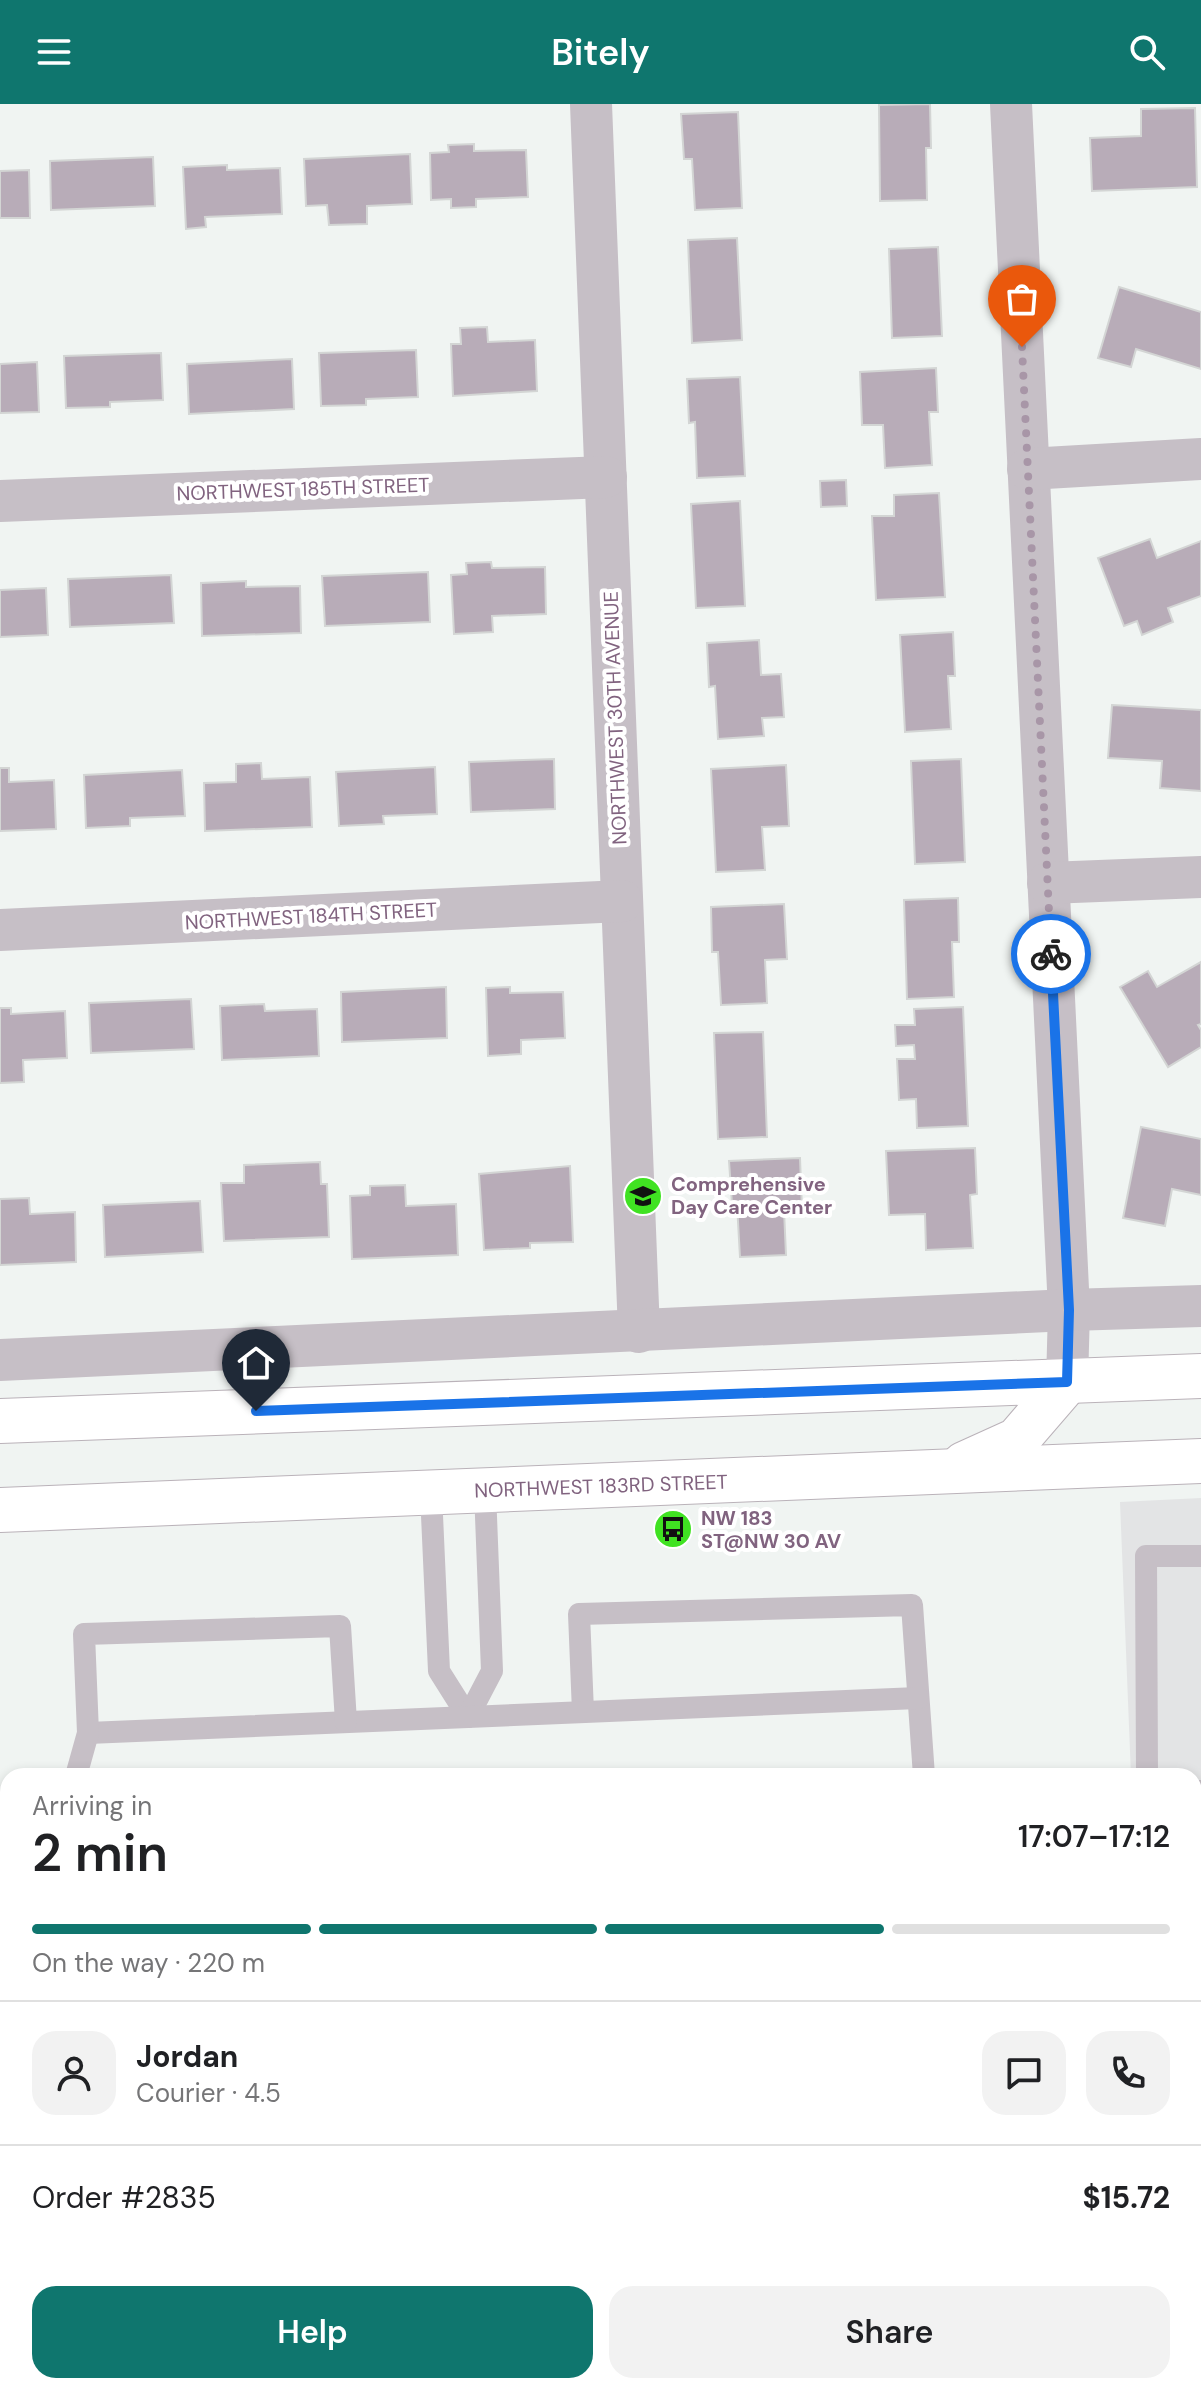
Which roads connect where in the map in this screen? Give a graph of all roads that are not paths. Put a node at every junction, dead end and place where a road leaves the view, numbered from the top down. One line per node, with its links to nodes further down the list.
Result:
1 (591, 104): 5 (street, NORTHWEST 30TH AVENUE)
2 (1011, 104): 4 (street)
3 (1201, 459): 4 (street)
4 (1028, 469): 8 (street)
5 (606, 477): 6 (street, NORTHWEST 185TH STREET); 9 (street, NORTHWEST 30TH AVENUE)
6 (0, 501)
7 (1201, 877): 8 (street)
8 (1048, 883): 12 (street)
9 (622, 901): 10 (street, NORTHWEST 184TH STREET); 13 (street, NORTHWEST 30TH AVENUE)
10 (0, 930)
11 (1201, 1306): 12 (street)
12 (1069, 1310): 13 (street); 16 (street)
13 (639, 1332): 14 (street)
14 (0, 1360)
15 (1201, 1376): 16 (main road)
16 (1067, 1382): 17 (main road); 19 (main road)
17 (0, 1421)
18 (1201, 1461): 19 (main road, NORTHWEST 183RD STREET)
19 (943, 1473): 20 (main road, NORTHWEST 183RD STREET)
20 (485, 1491): 21 (main road, NORTHWEST 183RD STREET); 26 (lane)
21 (431, 1493): 22 (main road, NORTHWEST 183RD STREET); 26 (lane)
22 (0, 1510)
23 (1201, 1556): 31 (lane)
24 (918, 1698): 25 (lane); 25 (lane); 30 (lane)
25 (583, 1712): 26 (lane)
26 (468, 1717): 27 (lane)
27 (346, 1722): 28 (lane); 28 (lane)
28 (88, 1733): 29 (lane)
29 (78, 1768)
30 (923, 1768)
31 (1147, 1768)

